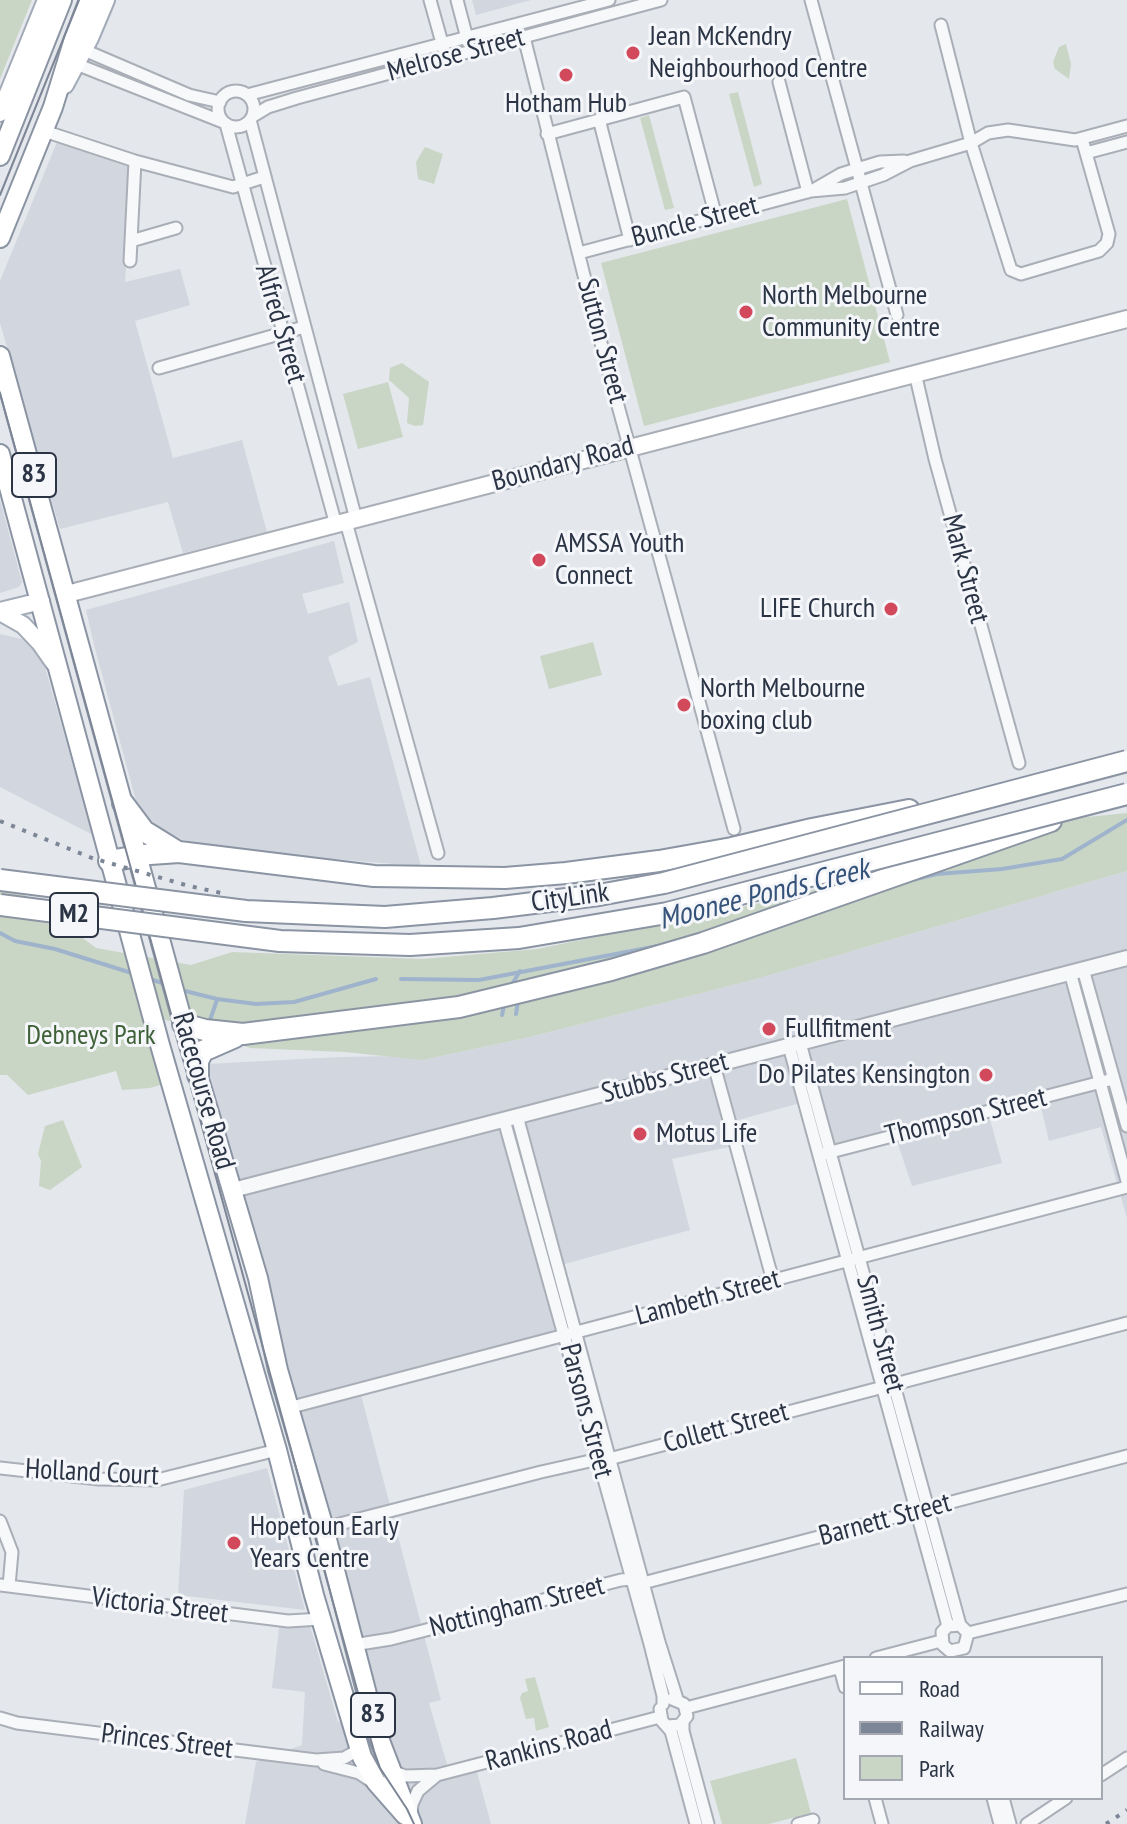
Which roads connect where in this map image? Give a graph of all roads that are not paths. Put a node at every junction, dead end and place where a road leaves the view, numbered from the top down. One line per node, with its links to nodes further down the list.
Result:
1 (46, 0): 27 (main road)
2 (62, 0): 38 (highway)
3 (89, 0): 26 (highway)
4 (106, 0): 17 (main road)
5 (430, 0): 15 (street)
6 (457, 0): 14 (street)
7 (609, 0): 10 (street, Melrose Street)
8 (661, 0): 11 (street, Melrose Street)
9 (811, 0): 41 (street)
10 (594, 4): 11 (street); 14 (street, Melrose Street)
11 (598, 17): 13 (street, Melrose Street)
12 (941, 25): 36 (street)
13 (524, 37): 16 (street, Melrose Street); 33 (street, Sutton Street)
14 (467, 38): 15 (street, Melrose Street); 16 (street)
15 (443, 45): 18 (street); 20 (street, Melrose Street)
16 (471, 52): 18 (street, Melrose Street)
17 (80, 57): 21 (street); 23 (street); 26 (main road)
18 (446, 58): 24 (street, Melrose Street)
19 (779, 82): 45 (street)
20 (293, 84): 22 (street, Melrose Street); 24 (street)
21 (165, 85): 23 (street); 25 (street)
22 (247, 95): 25 (street); 28 (street)
23 (159, 98): 30 (street)
24 (297, 98): 28 (street, Melrose Street)
25 (220, 102): 30 (street)
26 (53, 107): 32 (highway)
27 (0, 113)
28 (252, 118): 30 (street); 42 (street, Alfred Street)
29 (599, 119): 33 (street); 46 (street); 49 (street)
30 (224, 123): 44 (street, Alfred Street)
31 (1127, 126): 34 (street, Buncle Street)
32 (44, 131): 39 (street); 48 (highway)
33 (547, 134): 51 (street, Sutton Street)
34 (1082, 139): 36 (street, Buncle Street); 37 (street)
35 (1127, 142): 37 (street)
36 (971, 143): 37 (street); 40 (street, Buncle Street)
37 (1086, 153)
38 (0, 156)
39 (135, 161): 44 (street); 50 (street)
40 (910, 161): 41 (street, Buncle Street); 43 (street, Buncle Street)
41 (856, 170): 43 (street); 45 (street, Buncle Street)
42 (264, 177): 44 (street); 55 (street, Alfred Street)
43 (860, 182): 45 (street, Buncle Street); 53 (street)
44 (241, 185): 56 (street, Alfred Street)
45 (810, 192): 46 (street, Buncle Street)
46 (716, 217): 49 (street, Buncle Street)
47 (176, 228): 50 (street)
48 (0, 238)
49 (630, 240): 51 (street, Buncle Street)
50 (131, 241): 52 (street)
51 (579, 253): 60 (street, Sutton Street)
52 (130, 261)
53 (897, 315)
54 (1127, 319): 59 (main road, Boundary Road)
55 (304, 327): 56 (street); 62 (street, Alfred Street)
56 (283, 333): 58 (street); 62 (street, Alfred Street)
57 (0, 356): 63 (highway, Racecourse Road / 83)
58 (159, 368)
59 (915, 373): 60 (main road, Boundary Road); 68 (street, Mark Street)
60 (630, 447): 62 (main road, Boundary Road); 72 (street, Sutton Street)
61 (0, 454): 64 (highway, Racecourse Road / 83)
62 (346, 522): 63 (main road, Boundary Road); 74 (street, Alfred Street)
63 (67, 594): 64 (highway, Boundary Road); 71 (highway, Racecourse Road / 83)
64 (41, 601): 65 (main road, Boundary Road); 66 (highway, Racecourse Road / 83)
65 (0, 612): 66 (main road)
66 (62, 675): 76 (highway, Racecourse Road / 83)
67 (1127, 761): 69 (highway, CityLink / M2, bridge)
68 (1019, 763)
69 (1037, 785): 73 (highway, bridge); 77 (highway, CityLink / M2, bridge)
70 (1127, 794): 78 (highway, CityLink / M2, bridge); 83 (highway, bridge)
71 (123, 803): 73 (highway); 75 (highway, Racecourse Road / 83)
72 (734, 829)
73 (184, 853): 75 (highway)
74 (438, 853)
75 (137, 856): 76 (highway); 82 (highway, Racecourse Road / 83)
76 (109, 861): 81 (highway, Racecourse Road / 83)
77 (0, 880)
78 (0, 905)
79 (1127, 958): 80 (street, Stubbs Street)
80 (1076, 971): 84 (street, Stubbs Street); 87 (street); 88 (street)
81 (148, 1001): 82 (highway); 95 (highway, Racecourse Road / 83)
82 (182, 1020): 83 (highway); 86 (highway, Racecourse Road / 83)
83 (218, 1038): 86 (highway)
84 (794, 1044): 85 (street, Stubbs Street); 91 (street, Smith Street)
85 (714, 1065): 89 (street, Stubbs Street); 97 (street)
86 (198, 1075): 94 (highway, Racecourse Road / 83)
87 (1113, 1079): 88 (street, Thompson Street); 90 (street)
88 (1100, 1083): 91 (street, Thompson Street); 92 (street)
89 (511, 1118): 94 (street, Stubbs Street); 99 (street, Parsons Street)
90 (1127, 1126)
91 (824, 1153): 96 (street, Smith Street)
92 (1127, 1181)
93 (1127, 1187): 96 (street, Lambeth Street)
94 (233, 1190): 95 (highway, Stubbs Street); 101 (highway, Racecourse Road / 83)
95 (202, 1193): 102 (highway, Racecourse Road / 83)
96 (853, 1259): 97 (street, Lambeth Street); 100 (street, Smith Street)
97 (773, 1281): 99 (street, Lambeth Street)
98 (1127, 1323): 100 (street, Collett Street)
99 (570, 1334): 101 (street, Lambeth Street); 105 (street, Parsons Street)
100 (888, 1386): 105 (street, Collett Street); 107 (street, Smith Street)
101 (288, 1408): 102 (highway); 109 (highway, Racecourse Road / 83)
102 (266, 1414): 103 (highway, Racecourse Road / 83)
103 (277, 1450): 106 (street, Holland Court); 113 (highway, Racecourse Road / 83)
104 (1127, 1456): 107 (street, Barnett Street)
105 (604, 1459): 109 (street, Collett Street); 110 (street, Parsons Street)
106 (0, 1468)
107 (922, 1510): 110 (street, Barnett Street); 114 (street, Smith Street)
108 (0, 1521): 111 (street)
109 (324, 1528): 116 (highway, Racecourse Road / 83)
110 (637, 1581): 116 (street, Nottingham Street); 120 (street, Parsons Street); 121 (street, Parsons Street)
111 (5, 1586): 113 (street, Victoria Street)
112 (1127, 1594): 114 (street)
113 (321, 1619): 126 (highway, Racecourse Road / 83)
114 (959, 1628): 115 (street); 117 (street)
115 (941, 1641): 117 (street); 118 (street)
116 (354, 1649): 129 (highway, Racecourse Road / 83)
117 (960, 1654)
118 (884, 1656)
119 (842, 1667): 122 (street)
120 (677, 1699): 121 (street); 122 (street)
121 (663, 1704): 124 (street)
122 (686, 1708): 125 (street)
123 (0, 1721): 128 (street, Princes Street)
124 (664, 1721): 125 (street); 131 (street, Rankins Road); 139 (street)
125 (683, 1723): 140 (street)
126 (360, 1749): 128 (street, Princes Street); 132 (highway, Racecourse Road / 83)
127 (1127, 1758): 130 (street)
128 (316, 1760): 132 (street, Princes Street)
129 (388, 1764): 131 (street, Rankins Road); 138 (highway, Racecourse Road / 83)
130 (1103, 1774)
131 (437, 1775): 138 (street)
132 (387, 1795): 138 (highway, Racecourse Road / 83)
133 (876, 1800): 142 (street)
134 (994, 1800): 143 (street)
135 (1004, 1800): 144 (street)
136 (1063, 1800): 145 (street)
137 (813, 1820): 141 (street)
138 (411, 1824)
139 (696, 1824)
140 (708, 1824)
141 (798, 1824)
142 (882, 1824)
143 (1000, 1824)
144 (1010, 1824)
145 (1027, 1824)

